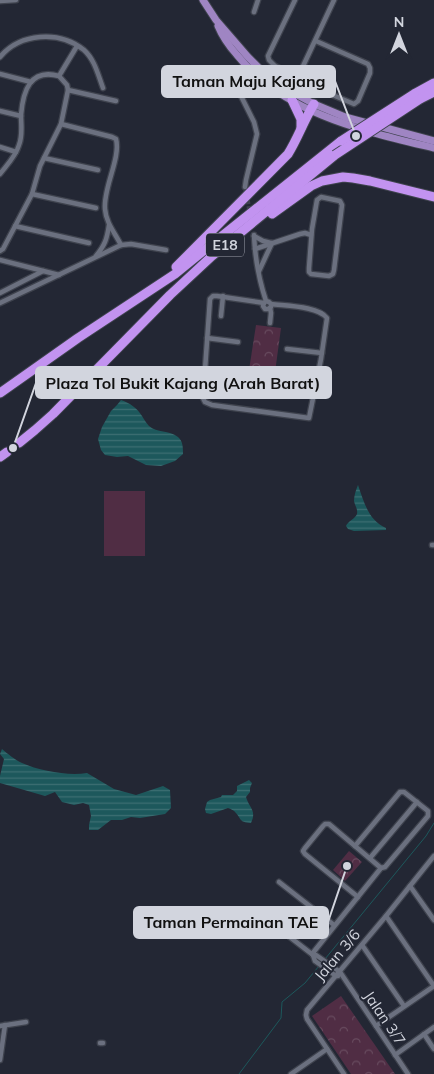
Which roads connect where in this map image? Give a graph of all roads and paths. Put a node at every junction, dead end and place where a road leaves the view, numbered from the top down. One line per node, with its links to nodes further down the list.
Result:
1 (16, 0): 6 (street)
2 (203, 0): 11 (main road)
3 (258, 0): 7 (street)
4 (295, 0): 14 (street)
5 (334, 0): 8 (street)
6 (0, 1)
7 (254, 12)
8 (316, 41): 14 (street); 14 (street)
9 (77, 46): 10 (street); 13 (street); 17 (street)
10 (0, 57)
11 (251, 66): 19 (main road); 21 (main road); 38 (street)
12 (0, 74): 15 (street)
13 (59, 76): 15 (street); 18 (street)
14 (297, 78): 19 (street)
15 (31, 82): 27 (street)
16 (434, 83): 22 (highway, E18)
17 (103, 88)
18 (68, 90): 23 (street); 28 (street)
19 (290, 91): 21 (main road); 24 (main road); 25 (main road)
20 (434, 92): 22 (highway, E18)
21 (281, 94): 24 (main road)
22 (417, 97): 51 (highway, E18, bridge); 57 (highway, E18, bridge)
23 (116, 100)
24 (291, 100): 25 (main road); 29 (highway)
25 (313, 107): 29 (highway); 30 (main road)
26 (0, 111): 27 (street)
27 (21, 116): 34 (street)
28 (61, 124): 35 (street); 42 (street)
29 (301, 128): 57 (highway)
30 (403, 136): 31 (main road); 33 (main road)
31 (434, 141)
32 (0, 148): 34 (street)
33 (434, 148)
34 (16, 152): 37 (street)
35 (44, 158): 36 (street); 39 (street)
36 (98, 170)
37 (0, 174)
38 (245, 187)
39 (32, 194): 41 (street); 43 (street)
40 (434, 198): 51 (highway)
41 (96, 208)
42 (109, 225): 47 (street); 52 (street)
43 (15, 226): 45 (street); 50 (street)
44 (311, 235): 44 (street); 46 (street)
45 (89, 243)
46 (272, 243): 48 (street); 48 (street); 55 (street)
47 (121, 245): 49 (street); 52 (street)
48 (255, 249): 55 (street)
49 (166, 250)
50 (0, 251)
51 (212, 256): 72 (highway, E18)
52 (93, 258): 56 (street)
53 (0, 260): 54 (street)
54 (44, 271): 56 (street); 58 (street)
55 (258, 273): 60 (street)
56 (59, 275): 61 (street)
57 (158, 285): 70 (highway, E18)
58 (0, 293)
59 (223, 296): 60 (street); 63 (street); 65 (street)
60 (265, 302): 62 (street)
61 (0, 304)
62 (270, 306): 64 (street); 68 (street)
63 (220, 316)
64 (270, 323)
65 (207, 338): 66 (street); 69 (street)
66 (238, 342)
67 (287, 349): 68 (street)
68 (322, 353): 71 (street)
69 (204, 380): 71 (street); 71 (street)
70 (0, 393)
71 (314, 394)
72 (19, 443)
73 (417, 802): 74 (street); 76 (street); 77 (street)
74 (355, 846): 76 (street); 80 (street)
75 (434, 856): 79 (street, Jalan 3/6)
76 (370, 858): 77 (street)
77 (381, 868): 80 (street)
78 (279, 882): 84 (street)
79 (410, 886): 81 (street, Jalan 3/6); 83 (street)
80 (358, 897): 84 (street)
81 (386, 916): 85 (street, Jalan 3/6); 88 (street)
82 (264, 918): 86 (street)
83 (434, 920)
84 (334, 925): 86 (street)
85 (362, 945): 87 (street, Jalan 3/6); 89 (street)
86 (315, 957): 87 (street); 87 (street)
87 (338, 973): 92 (street, Jalan 3/7); 95 (street, Jalan 3/6)
88 (434, 986): 89 (street)
89 (404, 1006): 92 (street)
90 (26, 1022): 91 (street)
91 (2, 1025): 98 (street)
92 (376, 1026): 97 (street, Jalan 3/7)
93 (434, 1028): 94 (street)
94 (424, 1034): 96 (street); 97 (street)
95 (326, 1049): 99 (street); 101 (street, Jalan 3/6)
96 (434, 1049)
97 (395, 1055): 102 (street, Jalan 3/7)
98 (0, 1060)
99 (300, 1072): 100 (street)
100 (291, 1074)
101 (344, 1074)
102 (408, 1074)

